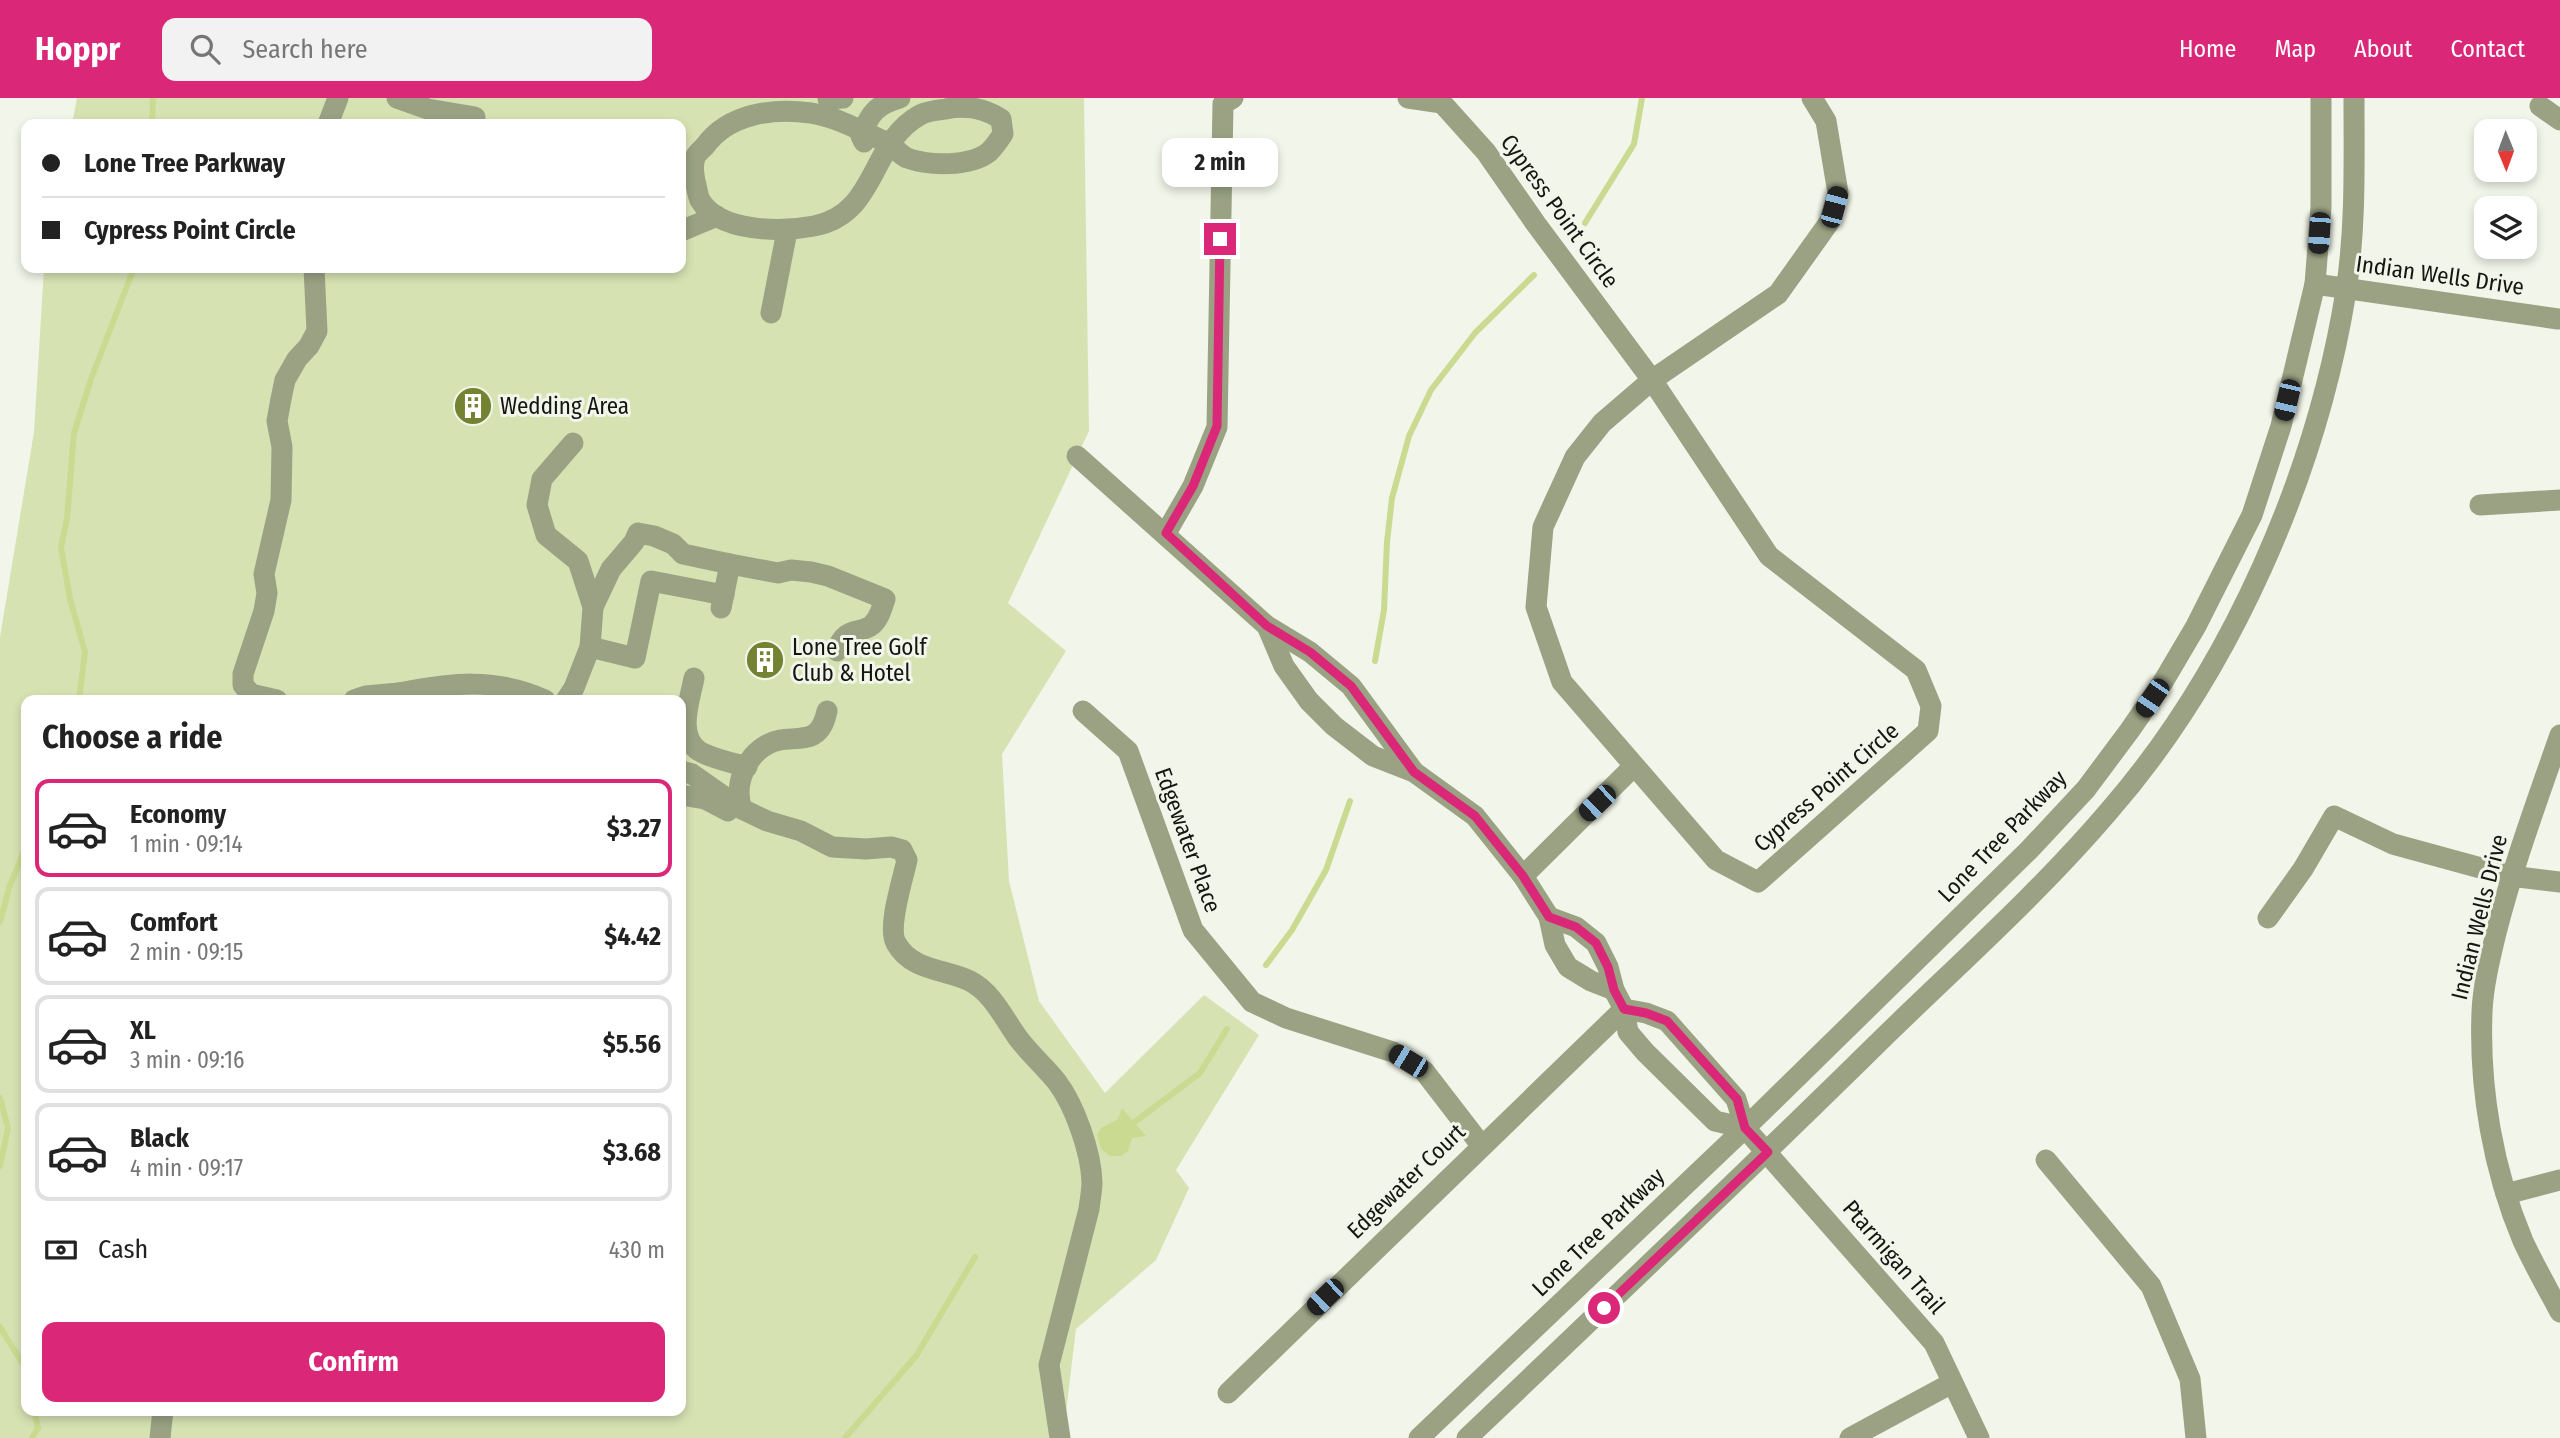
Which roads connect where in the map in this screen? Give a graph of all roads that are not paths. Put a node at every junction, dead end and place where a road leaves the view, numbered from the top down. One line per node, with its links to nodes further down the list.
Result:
1 (338, 98): 13 (street)
2 (397, 98): 12 (street)
3 (843, 98): 9 (street)
4 (1233, 98): 31 (street)
5 (1408, 98): 26 (street, Cypress Point Circle)
6 (1812, 98): 26 (street)
7 (2321, 98): 22 (street, Lone Tree Parkway)
8 (2354, 98): 23 (street)
9 (828, 99)
10 (886, 100): 15 (street)
11 (2540, 106): 14 (street)
12 (475, 117)
13 (330, 119)
14 (2560, 120)
15 (863, 132): 16 (street); 17 (street); 18 (street)
16 (890, 144): 16 (street); 17 (street)
17 (873, 171): 20 (street)
18 (717, 216): 19 (street); 20 (street)
19 (686, 230)
20 (787, 231): 24 (street)
21 (314, 273): 38 (street)
22 (2315, 284): 23 (street, Indian Wells Drive); 61 (street, Lone Tree Parkway)
23 (2346, 288): 25 (street, Indian Wells Drive); 63 (street)
24 (771, 313)
25 (2559, 320)
26 (1652, 380): 49 (street, Cypress Point Circle); 49 (street, Cypress Point Circle)
27 (573, 443): 33 (street)
28 (1077, 456): 31 (street)
29 (2560, 500): 30 (street)
30 (2480, 505)
31 (1166, 533): 34 (street)
32 (730, 564): 33 (street); 35 (street); 36 (street)
33 (593, 607): 35 (street)
34 (1267, 626): 51 (street); 51 (street)
35 (590, 647): 41 (street)
36 (837, 651)
37 (694, 678): 44 (street)
38 (255, 695)
39 (399, 695): 40 (street)
40 (534, 695)
41 (569, 695)
42 (827, 711): 48 (street)
43 (1083, 711): 62 (street, Edgewater Place)
44 (686, 716)
45 (686, 726): 47 (street)
46 (2560, 736): 56 (street, Indian Wells Drive)
47 (688, 747): 48 (street)
48 (747, 767): 53 (street)
49 (1633, 767): 55 (street)
50 (686, 772): 53 (street)
51 (1414, 772): 55 (street)
52 (686, 796): 54 (street)
53 (742, 809): 54 (street)
54 (835, 847): 72 (street)
55 (1523, 876): 58 (street)
56 (2510, 876): 57 (street); 59 (street); 66 (street, Indian Wells Drive)
57 (2560, 882)
58 (1549, 917): 60 (street); 60 (street)
59 (2268, 918)
60 (1619, 1000): 61 (street); 61 (street); 62 (street, Edgewater Court)
61 (1745, 1128): 63 (street, Ptarmigan Trail); 73 (street, Lone Tree Parkway)
62 (1481, 1145): 69 (street, Edgewater Court)
63 (1768, 1152): 68 (street, Ptarmigan Trail); 74 (street)
64 (2046, 1160): 77 (street)
65 (2560, 1181): 66 (street)
66 (2506, 1194): 67 (street, Indian Wells Drive)
67 (2560, 1312)
68 (1952, 1383): 75 (street); 76 (street, Ptarmigan Trail)
69 (1227, 1392)
70 (162, 1416): 71 (street)
71 (160, 1438)
72 (1060, 1438)
73 (1419, 1438)
74 (1467, 1438)
75 (1850, 1438)
76 (1979, 1438)
77 (2196, 1438)

